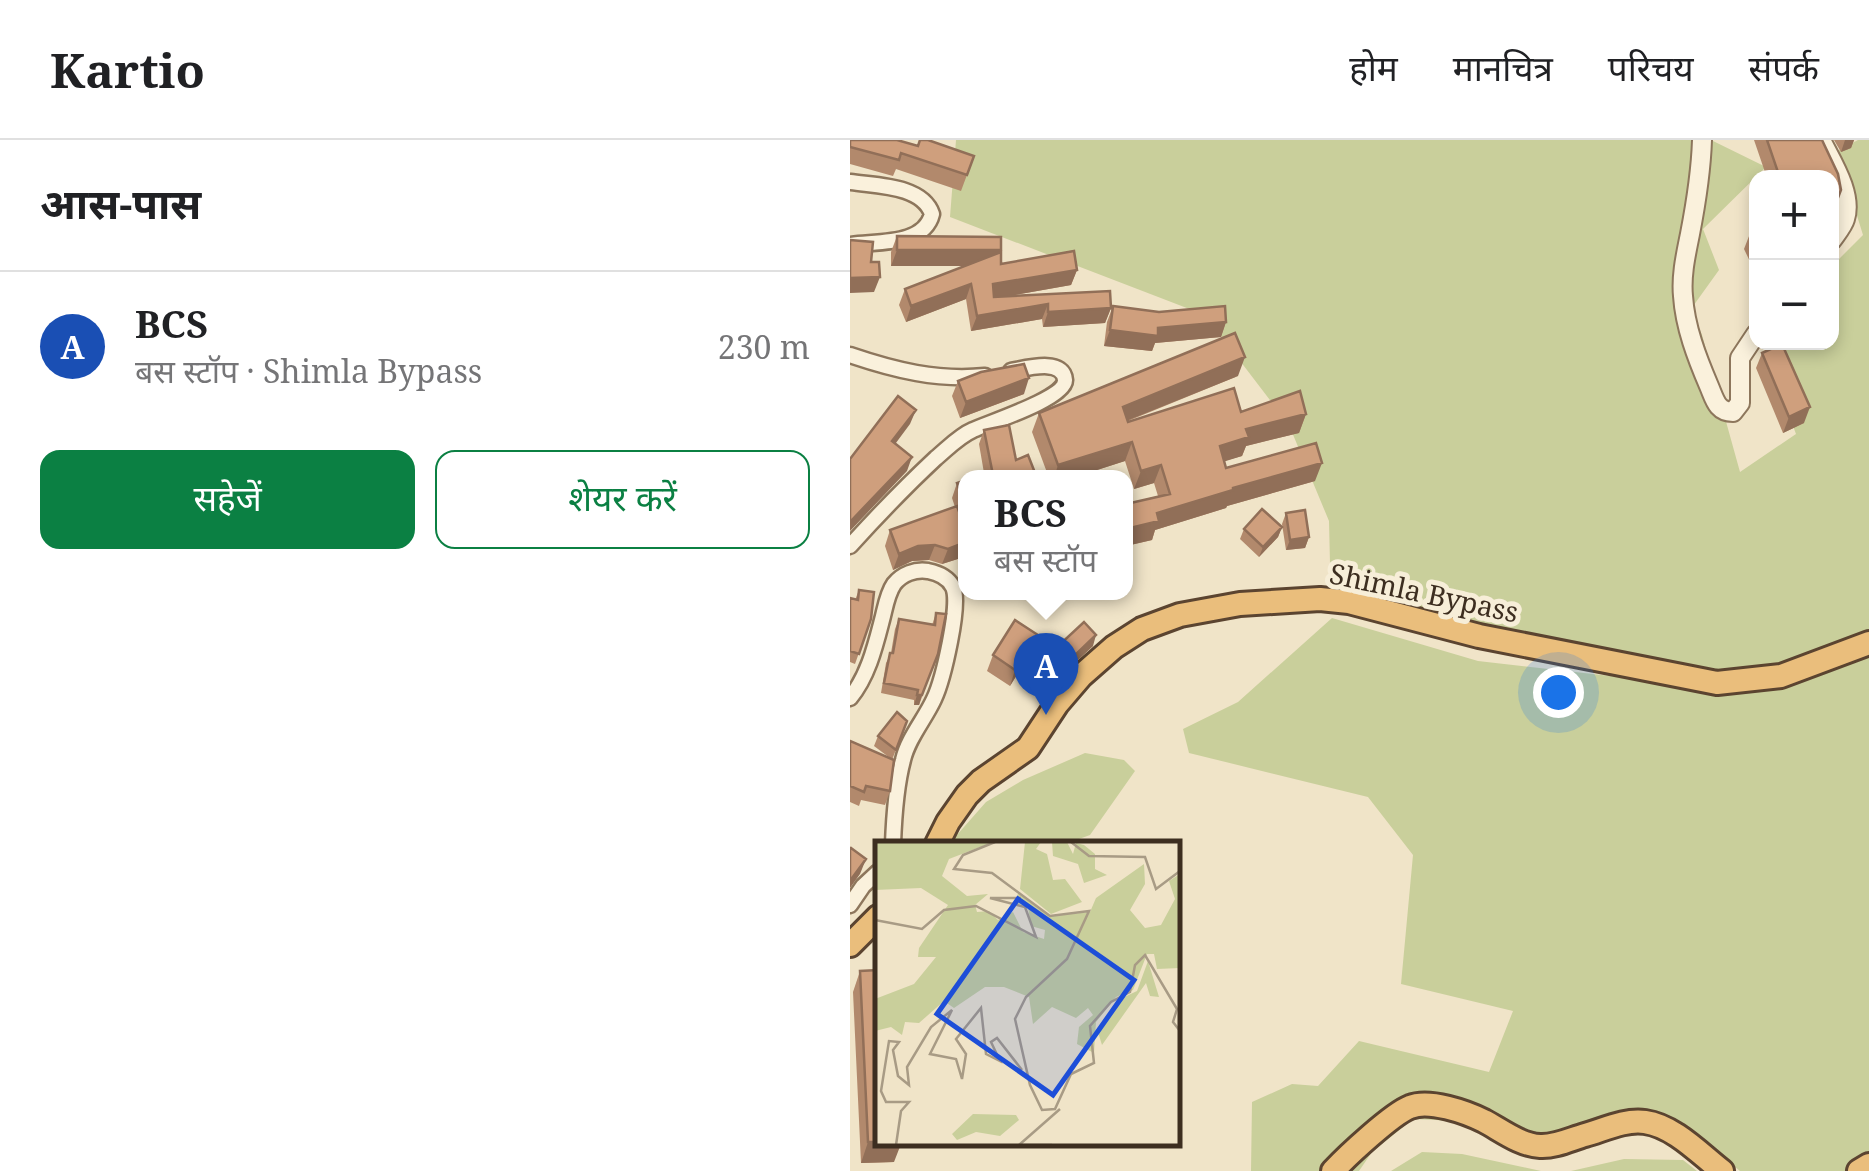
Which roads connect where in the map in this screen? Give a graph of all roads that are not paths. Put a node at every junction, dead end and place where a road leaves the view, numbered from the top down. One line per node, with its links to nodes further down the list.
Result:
1 (1702, 140): 8 (street)
2 (1821, 140): 3 (street)
3 (1835, 170)
4 (1839, 179): 6 (street)
5 (850, 182): 7 (street)
6 (1839, 228)
7 (850, 245)
8 (1749, 344)
9 (850, 356): 10 (street)
10 (850, 546)
11 (1869, 643): 14 (highway, Shimla Bypass)
12 (850, 698): 13 (street)
13 (893, 841)
14 (938, 841)
15 (875, 875): 16 (street)
16 (850, 904)
17 (875, 920): 18 (highway)
18 (850, 945)
19 (1869, 1165): 22 (highway)
20 (1333, 1171): 21 (highway)
21 (1722, 1171)
22 (1859, 1171)

